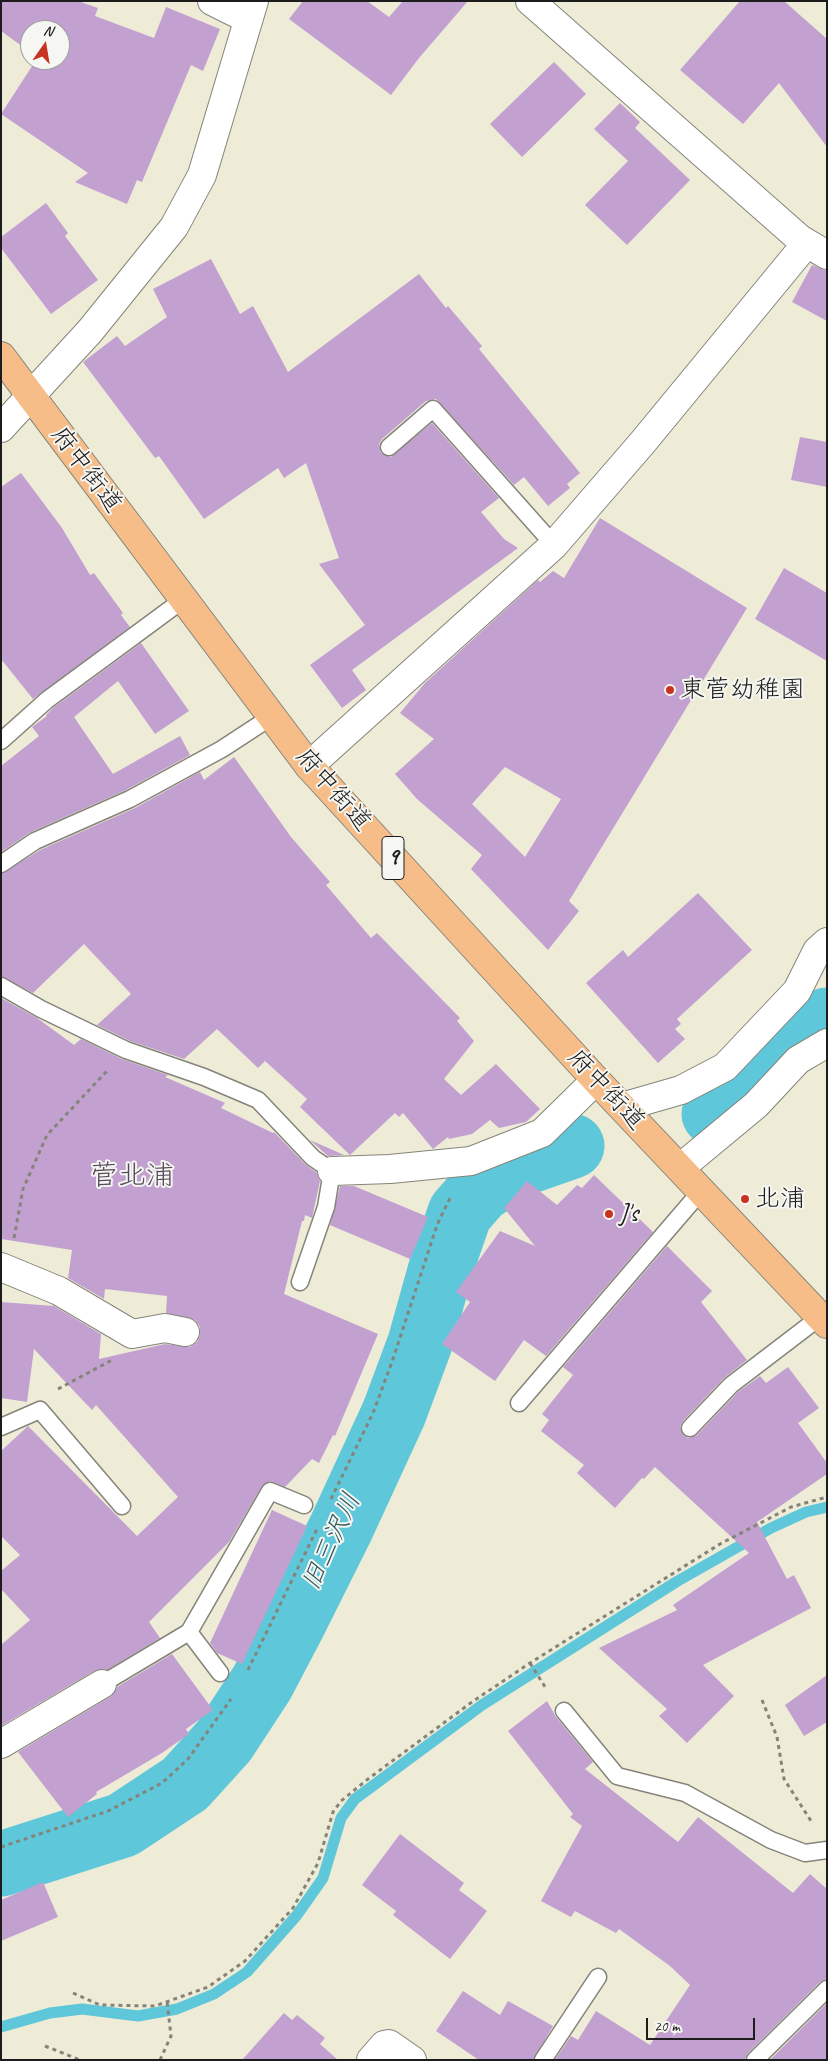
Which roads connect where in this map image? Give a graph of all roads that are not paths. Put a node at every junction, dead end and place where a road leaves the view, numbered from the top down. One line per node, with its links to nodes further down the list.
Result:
1 (212, 1): 3 (street)
2 (530, 1): 4 (street)
3 (251, 10): 6 (street)
4 (816, 249): 9 (street)
5 (1, 356): 6 (main road, 府中街道 / 9)
6 (31, 396): 7 (street); 10 (main road, 府中街道 / 9)
7 (1, 428)
8 (389, 447): 9 (lane)
9 (554, 545): 13 (street)
10 (184, 599): 11 (main road, 府中街道 / 9); 12 (lane)
11 (271, 717): 13 (main road, 府中街道 / 9); 14 (lane)
12 (1, 741)
13 (309, 766): 18 (main road, 府中街道 / 9)
14 (1, 864)
15 (827, 942): 19 (street)
16 (1, 986): 21 (lane)
17 (827, 1043): 20 (street)
18 (596, 1080): 19 (main road, 府中街道 / 9); 21 (street)
19 (622, 1107): 20 (main road, 府中街道 / 9)
20 (680, 1168): 22 (main road, 府中街道 / 9)
21 (332, 1171): 24 (lane)
22 (701, 1191): 25 (main road, 府中街道 / 9); 27 (lane)
23 (5, 1268): 26 (street)
24 (300, 1282)
25 (824, 1321): 29 (lane)
26 (185, 1332)
27 (518, 1402)
28 (1, 1427): 31 (lane)
29 (690, 1428)
30 (304, 1504): 32 (lane)
31 (122, 1506)
32 (189, 1632): 33 (lane); 34 (lane)
33 (220, 1673)
34 (102, 1684): 36 (street)
35 (564, 1711): 37 (lane)
36 (1, 1744)
37 (827, 1850)
38 (598, 1977): 42 (lane)
39 (827, 1989): 43 (lane)
40 (371, 2060): 41 (street)
41 (412, 2060)
42 (542, 2060)
43 (755, 2060)

